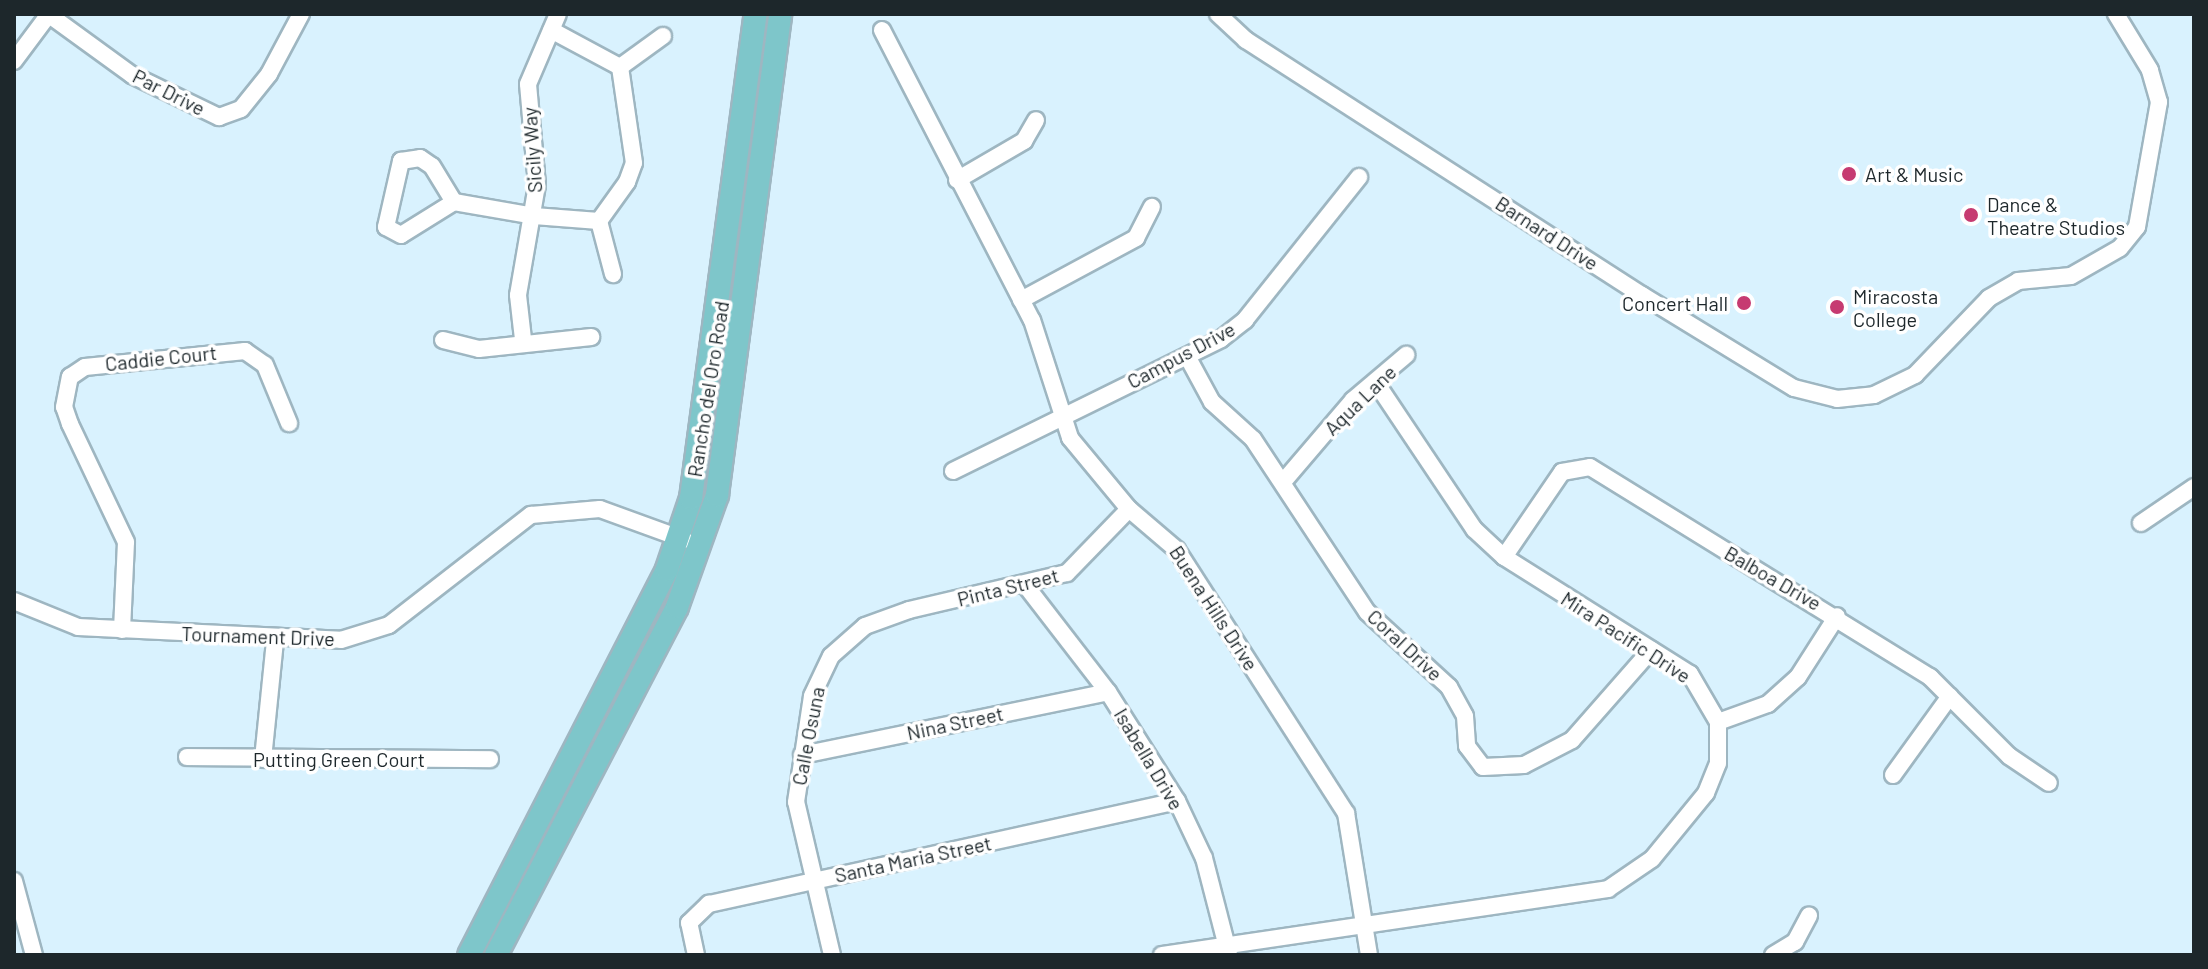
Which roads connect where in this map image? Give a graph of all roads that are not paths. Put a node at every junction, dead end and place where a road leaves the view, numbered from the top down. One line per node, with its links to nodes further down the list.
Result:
1 (48, 14): 2 (street, Par Drive); 11 (street)
2 (301, 14)
3 (558, 14): 8 (street, Sicily Way)
4 (756, 14): 35 (main road, Rancho del Oro Road)
5 (780, 14): 36 (main road, Rancho del Oro Road)
6 (1218, 14): 7 (street, Barnard Drive)
7 (2116, 14)
8 (551, 30): 12 (street); 18 (street, Sicily Way)
9 (882, 30): 15 (street, Buena Hills Drive)
10 (663, 36): 12 (street)
11 (14, 61)
12 (620, 67): 19 (street)
13 (1036, 120): 15 (street)
14 (1359, 177): 26 (street, Campus Drive)
15 (957, 180): 21 (street, Buena Hills Drive)
16 (454, 202): 16 (street); 18 (street)
17 (1152, 207): 21 (street)
18 (534, 216): 19 (street); 23 (street, Sicily Way)
19 (599, 221): 20 (street)
20 (613, 274)
21 (1021, 300): 28 (street, Buena Hills Drive)
22 (591, 337): 23 (street)
23 (523, 339): 24 (street)
24 (443, 340)
25 (1406, 355): 27 (street, Aqua Lane)
26 (1187, 356): 28 (street, Campus Drive); 31 (street, Coral Drive)
27 (1377, 384): 31 (street, Aqua Lane); 37 (street, Mira Pacific Drive)
28 (1061, 416): 30 (street, Campus Drive); 33 (street, Buena Hills Drive)
29 (289, 423): 42 (street, Caddie Court)
30 (953, 471)
31 (1283, 482): 44 (street, Coral Drive)
32 (2194, 487): 34 (street)
33 (1129, 509): 38 (street, Pinta Street); 58 (street, Buena Hills Drive)
34 (2141, 523)
35 (678, 538): 36 (street, Tournament Drive); 43 (street, Tournament Drive); 61 (main road, Rancho del Oro Road)
36 (701, 546): 62 (main road, Rancho del Oro Road)
37 (1504, 557): 41 (street, Balboa Drive); 44 (street, Mira Pacific Drive)
38 (1026, 586): 40 (street, Pinta Street); 45 (street, Isabella Drive)
39 (14, 601): 42 (street, Tournament Drive)
40 (909, 610): 48 (street, Calle Osuna)
41 (1837, 616): 46 (street, Balboa Drive); 47 (street)
42 (122, 630): 43 (street, Tournament Drive)
43 (275, 640): 50 (street)
44 (1651, 650): 47 (street, Mira Pacific Drive)
45 (1108, 692): 48 (street, Nina Street); 54 (street, Isabella Drive)
46 (1950, 696): 52 (street); 53 (street, Balboa Drive)
47 (1718, 722): 58 (street)
48 (802, 755): 56 (street, Calle Osuna)
49 (187, 757): 50 (street, Putting Green Court)
50 (263, 759): 51 (street, Putting Green Court)
51 (490, 759)
52 (1893, 775)
53 (2049, 783)
54 (1177, 801): 56 (street, Santa Maria Street); 59 (street, Isabella Drive)
55 (14, 881): 60 (street)
56 (813, 881): 63 (street, Santa Maria Street); 64 (street, Calle Osuna)
57 (1809, 916): 67 (street)
58 (1364, 924): 59 (street); 66 (street, Buena Hills Drive)
59 (1228, 949): 65 (street)
60 (34, 955)
61 (469, 955)
62 (496, 955)
63 (696, 955)
64 (832, 955)
65 (1162, 955)
66 (1369, 955)
67 (1773, 955)

